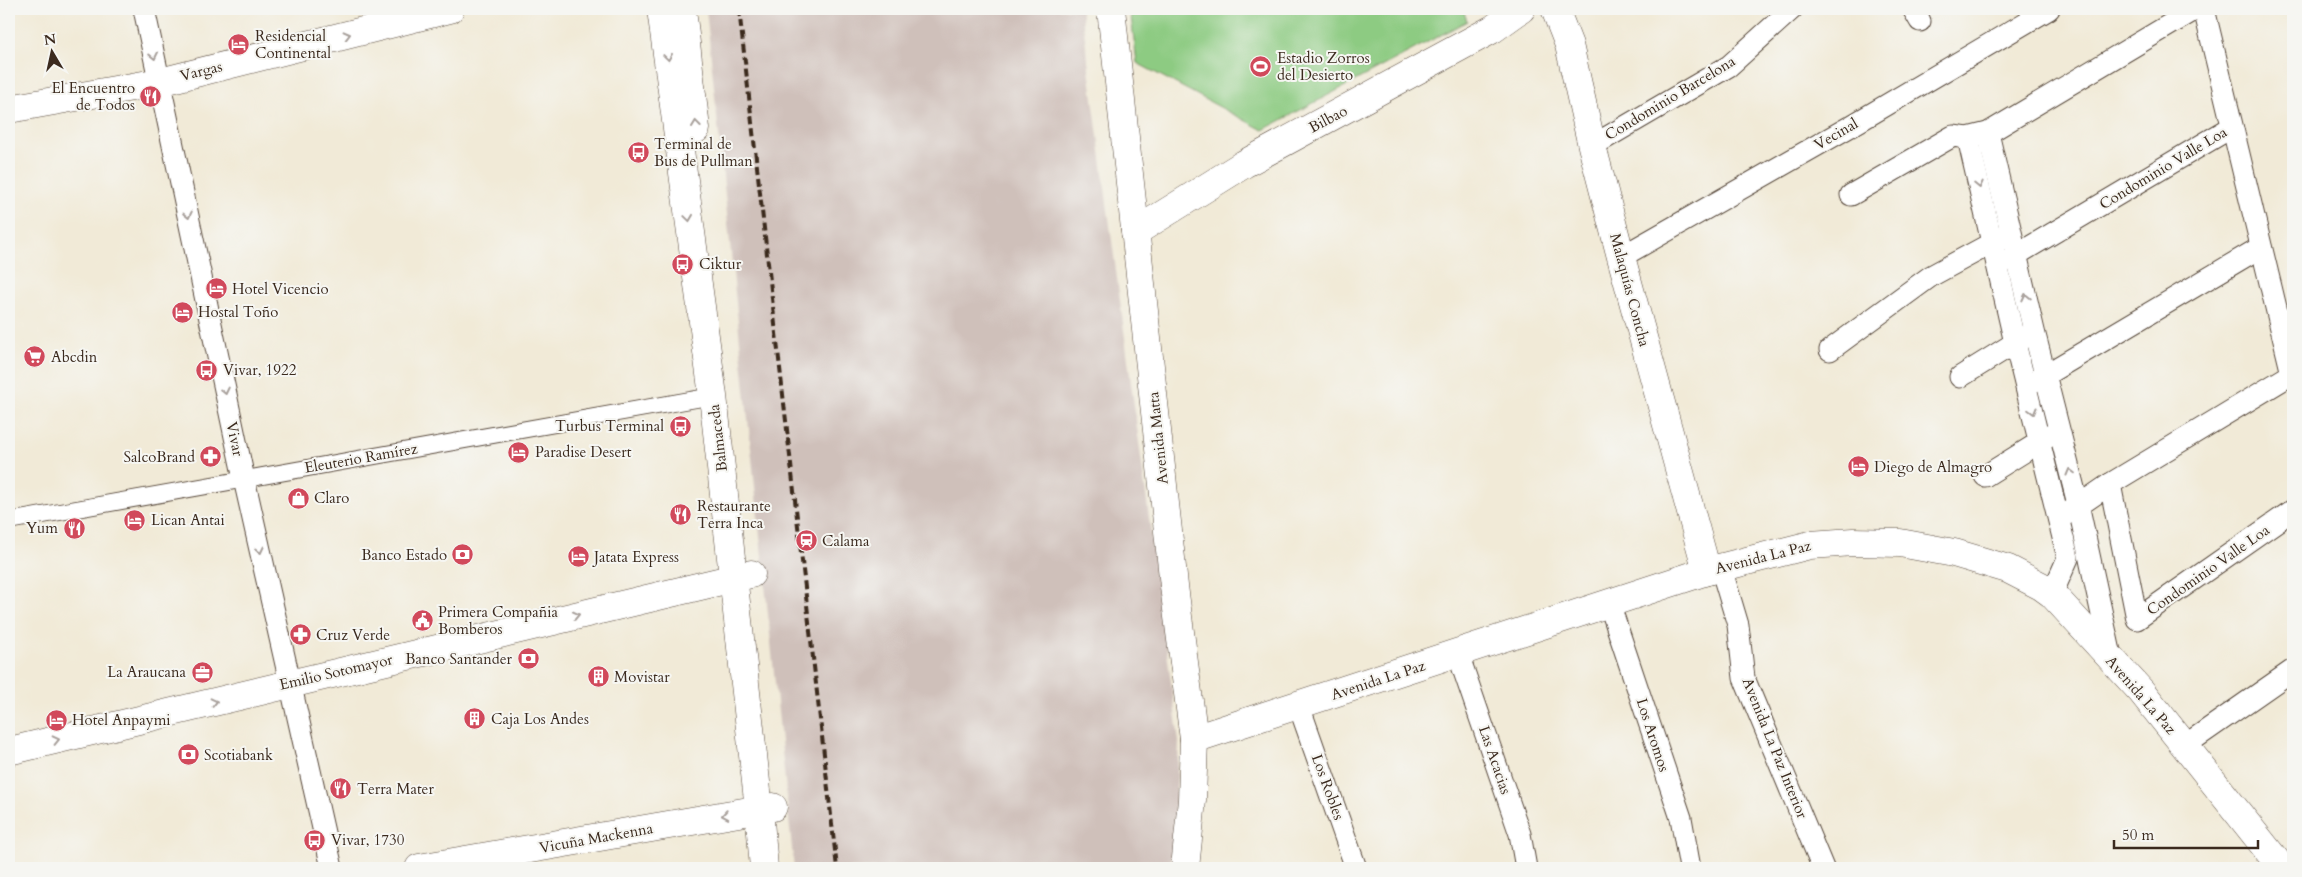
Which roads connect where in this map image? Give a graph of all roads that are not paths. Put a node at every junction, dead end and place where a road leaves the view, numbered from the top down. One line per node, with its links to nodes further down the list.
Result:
1 (144, 9): 12 (street, Vivar, one-way to 12)
2 (450, 9): 12 (main road, Vargas, one-way to 2)
3 (661, 9): 32 (main road, Balmaceda, one-way to 32)
4 (682, 9): 43 (main road, Balmaceda, one-way to 4)
5 (1111, 9): 18 (main road, Avenida Matta)
6 (1521, 9): 18 (main road, Bilbao)
7 (1555, 9): 16 (main road, Malaquías Concha)
8 (1792, 9): 16 (street, Condominio Barcelona)
9 (2049, 9): 22 (street, Vecinal)
10 (2196, 9): 15 (street)
11 (2204, 9): 14 (street, Condominio Valle Loa)
12 (160, 82): 13 (main road, Vargas); 36 (street, Vivar, one-way to 36)
13 (9, 109)
14 (2232, 127): 21 (street, Condominio Valle Loa); 23 (street, Condominio Valle Loa)
15 (1978, 136): 17 (street); 19 (street); 20 (street, one-way to 20)
16 (1592, 146): 22 (main road, Malaquías Concha)
17 (1851, 195)
18 (1135, 232): 53 (main road, Avenida Matta)
19 (2011, 233): 20 (street); 23 (street)
20 (1992, 242): 24 (street); 27 (street)
21 (2261, 247): 28 (street); 30 (street, Condominio Valle Loa)
22 (1621, 256): 42 (main road, Malaquías Concha)
23 (2016, 256): 24 (street, Condominio Valle Loa); 25 (street, one-way to 23)
24 (1998, 267): 26 (street)
25 (2034, 331): 26 (street); 28 (street)
26 (2015, 343): 29 (street); 31 (street)
27 (1830, 350)
28 (2045, 375): 31 (street); 33 (street)
29 (1960, 377)
30 (2293, 377): 37 (street, Condominio Valle Loa)
31 (2026, 387): 34 (street, one-way to 34)
32 (713, 396): 36 (street, Eleuterio Ramírez); 43 (main road, Balmaceda)
33 (2058, 430): 34 (street); 38 (street, one-way to 33)
34 (2041, 442): 35 (street); 40 (street)
35 (1985, 476)
36 (244, 479): 41 (street, Eleuterio Ramírez); 51 (street, Vivar, one-way to 51)
37 (2110, 484): 38 (street, Condominio Valle Loa); 39 (street, Condominio Valle Loa)
38 (2078, 504): 40 (street, Condominio Valle Loa); 45 (street)
39 (2293, 510)
40 (2059, 519): 44 (street)
41 (9, 522)
42 (1714, 570): 44 (main road, Avenida La Paz); 46 (main road, Avenida La Paz); 65 (street, Avenida La Paz Interior)
43 (743, 576): 51 (main road, Emilio Sotomayor, one-way to 43); 56 (main road, Balmaceda)
44 (2052, 594): 47 (main road, Avenida La Paz)
45 (2098, 595): 47 (street); 49 (street)
46 (1609, 603): 48 (main road, Avenida La Paz); 64 (street, Los Aromos)
47 (2075, 620): 49 (main road, Avenida La Paz)
48 (1458, 654): 52 (main road, Avenida La Paz); 63 (street, Las Acacias)
49 (2112, 661): 54 (main road, Avenida La Paz)
50 (2293, 670): 54 (street)
51 (292, 683): 55 (main road, Emilio Sotomayor, one-way to 51); 57 (street, Vivar)
52 (1299, 706): 53 (main road, Avenida La Paz); 62 (street, Los Robles)
53 (1194, 739): 61 (main road, Avenida Matta)
54 (2184, 746): 66 (main road, Avenida La Paz)
55 (9, 751)
56 (766, 808): 58 (main road, Vicuña Mackenna, one-way to 58); 59 (main road, Balmaceda); 60 (main road, Balmaceda)
57 (332, 868)
58 (419, 868)
59 (764, 868)
60 (779, 868)
61 (1185, 868)
62 (1356, 868)
63 (1526, 868)
64 (1690, 868)
65 (1823, 868)
66 (2282, 868)

